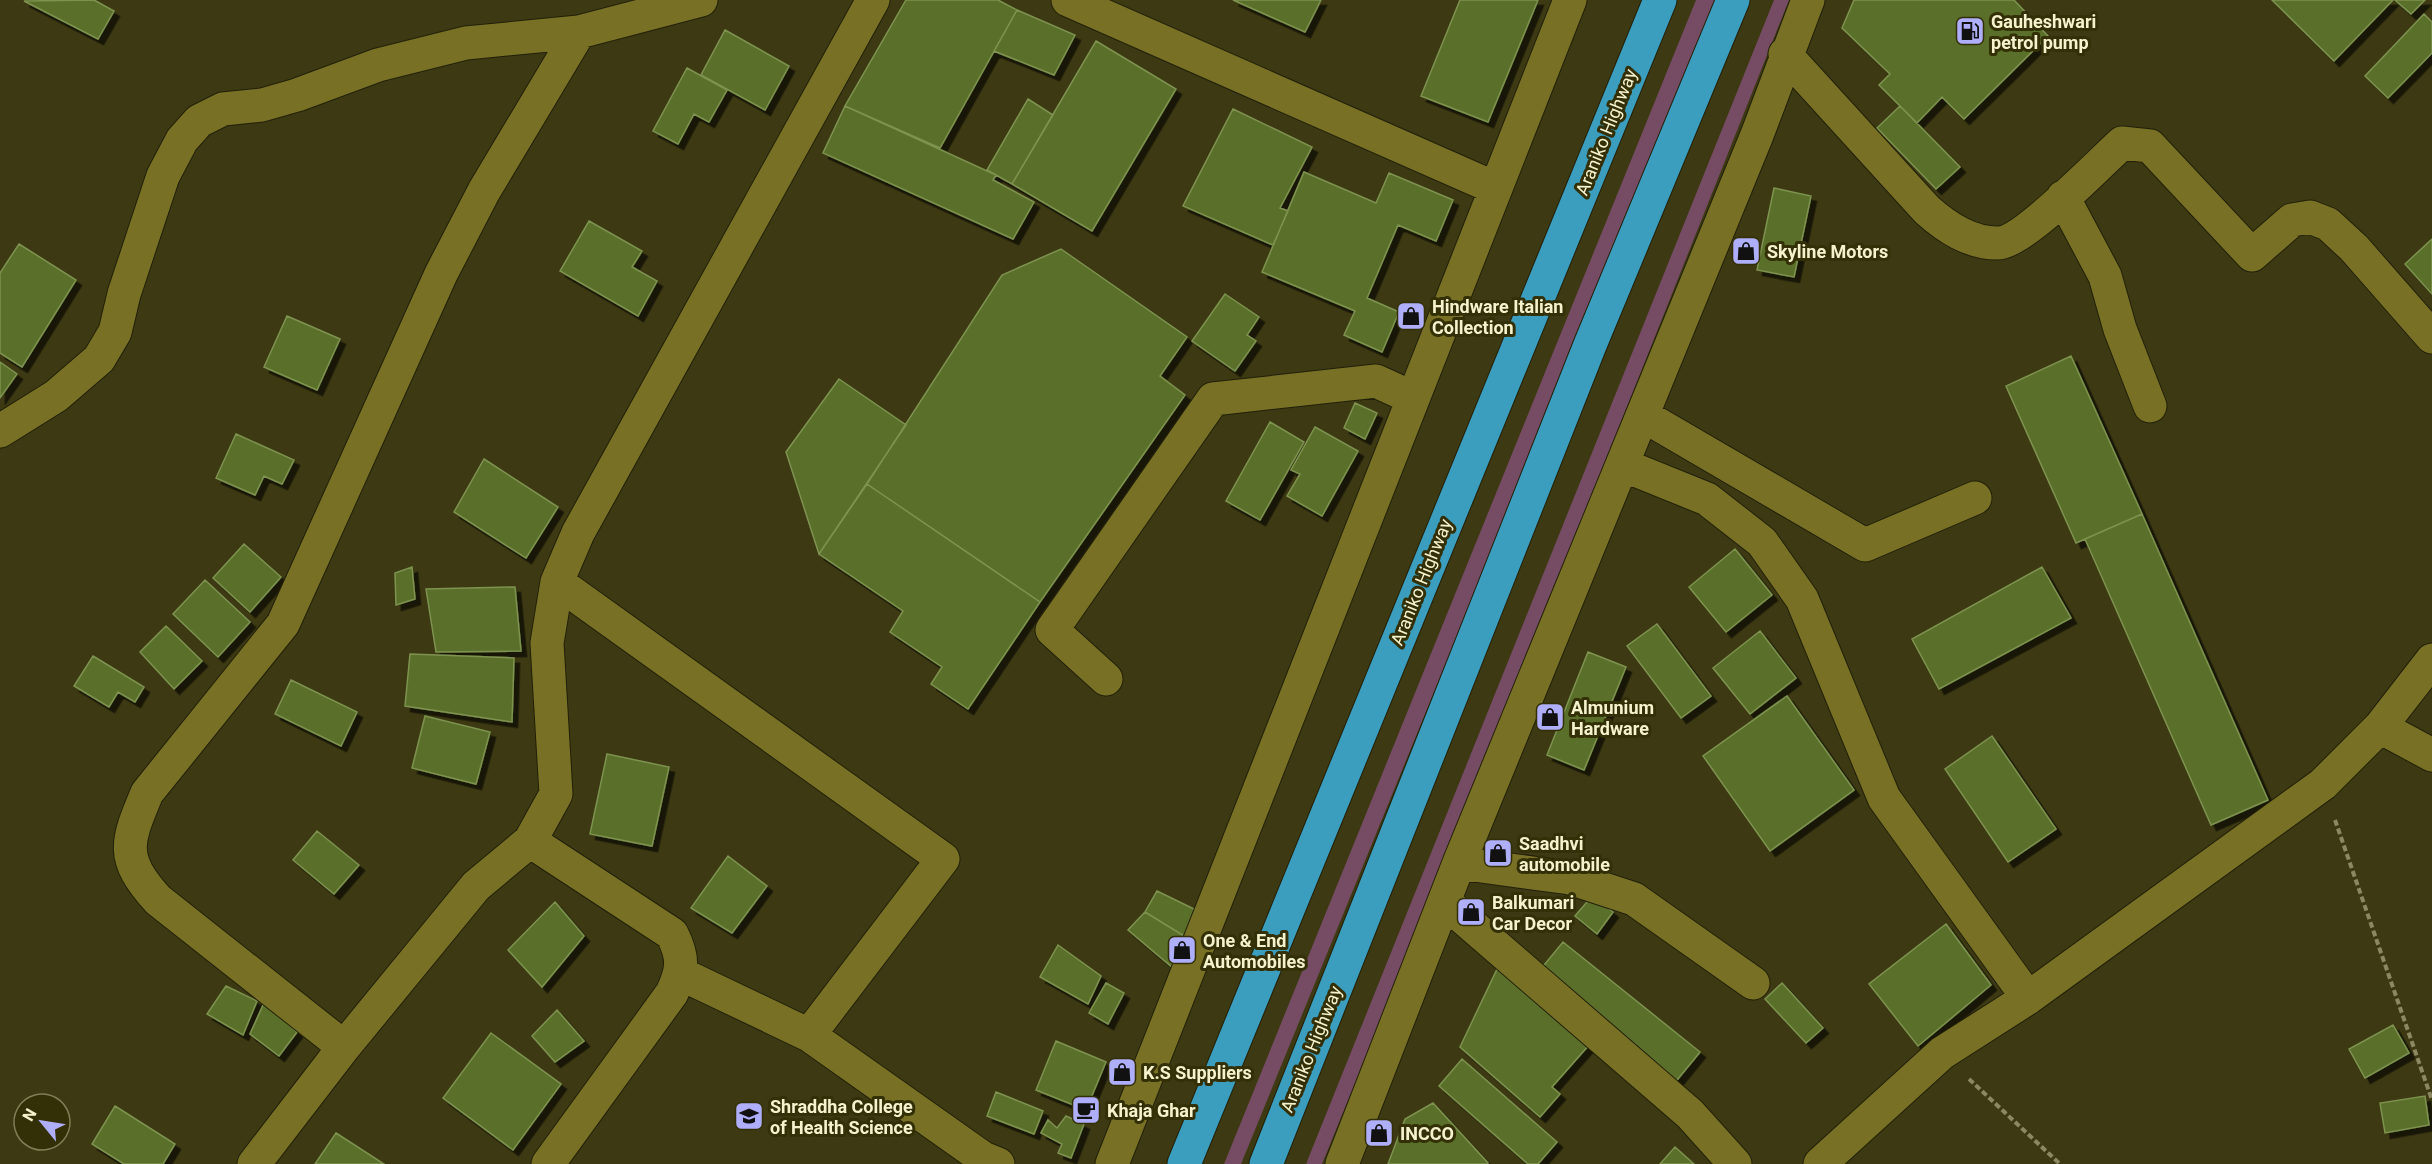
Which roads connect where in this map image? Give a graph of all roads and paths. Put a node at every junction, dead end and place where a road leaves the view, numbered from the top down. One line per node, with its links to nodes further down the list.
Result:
1 (701, 0): 8 (street)
2 (873, 0): 20 (street)
3 (1068, 0): 11 (street)
4 (1570, 0): 11 (street)
5 (1660, 0): 40 (highway, Araniko Highway)
6 (1733, 0): 41 (highway, Araniko Highway)
7 (1808, 0): 10 (street)
8 (652, 5): 9 (street)
9 (579, 32): 17 (street); 33 (street)
10 (1785, 54): 12 (street); 16 (street)
11 (1496, 188): 14 (street)
12 (2063, 197): 13 (street); 15 (street)
13 (2432, 337)
14 (1413, 398): 22 (street); 39 (street)
15 (2150, 406)
16 (1644, 416): 18 (street); 19 (street)
17 (0, 431)
18 (1623, 465): 27 (street); 31 (street)
19 (1975, 498)
20 (557, 582): 26 (street); 32 (street)
21 (2432, 660): 23 (street)
22 (1106, 679)
23 (2380, 727): 24 (street); 25 (street)
24 (2432, 755)
25 (2323, 784): 31 (street); 35 (path)
26 (530, 841): 29 (street); 33 (street)
27 (1459, 863): 28 (street); 30 (street)
28 (1445, 902): 42 (street); 43 (street)
29 (681, 974): 32 (street); 37 (street)
30 (1753, 983)
31 (2028, 998): 34 (street)
32 (809, 1035): 38 (street)
33 (344, 1047): 36 (street)
34 (1942, 1053): 44 (street); 45 (path)
35 (2432, 1100)
36 (254, 1164)
37 (548, 1164)
38 (998, 1164)
39 (1112, 1164)
40 (1184, 1164)
41 (1266, 1164)
42 (1342, 1164)
43 (1735, 1164)
44 (1820, 1164)
45 (2060, 1164)

